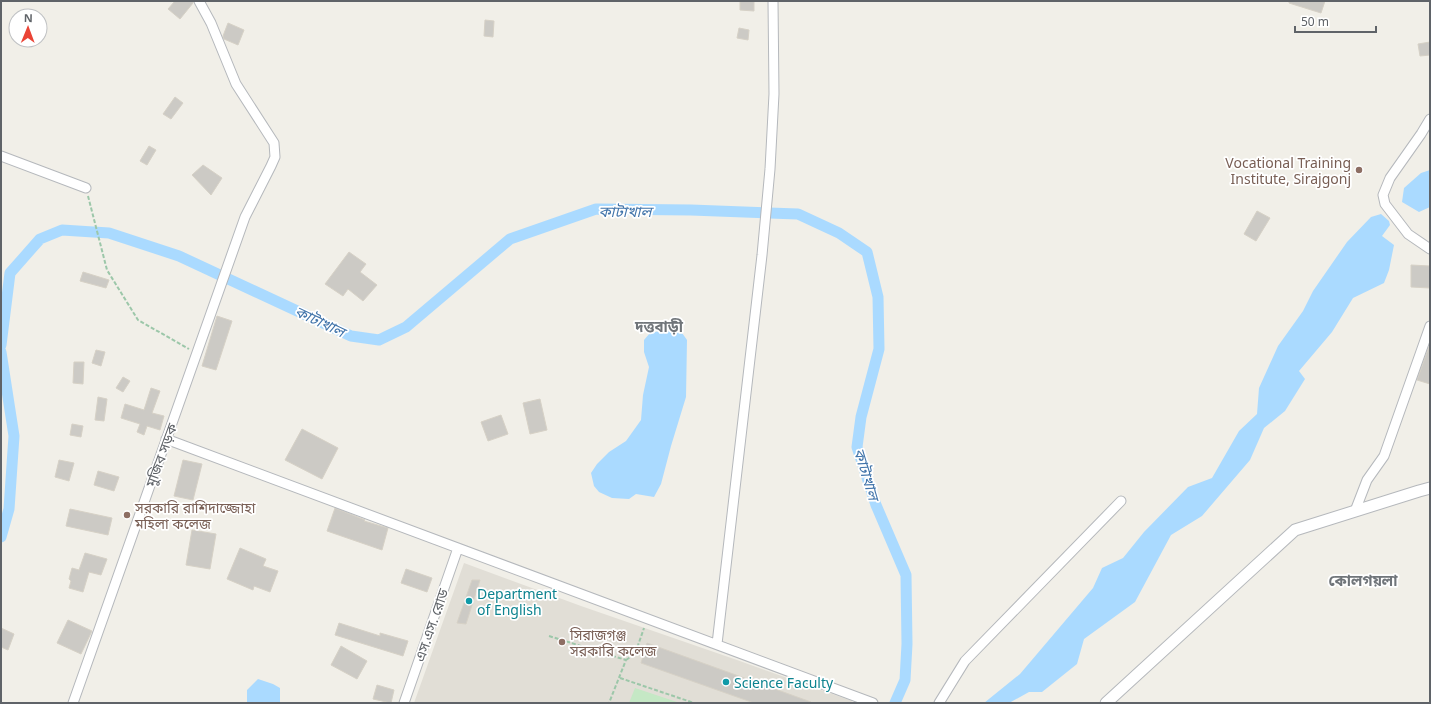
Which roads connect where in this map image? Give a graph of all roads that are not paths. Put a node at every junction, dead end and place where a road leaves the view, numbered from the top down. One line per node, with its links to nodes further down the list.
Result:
1 (199, 1): 8 (street, মুজিব সড়ক)
2 (773, 1): 13 (street)
3 (1430, 119): 6 (street)
4 (1, 156): 5 (street)
5 (86, 188)
6 (1430, 249)
7 (1430, 326): 11 (street)
8 (166, 439): 12 (street); 15 (street, মুজিব সড়ক)
9 (1430, 488): 11 (street)
10 (1121, 502): 17 (street)
11 (1355, 511): 18 (street)
12 (458, 548): 13 (street); 16 (street, এস.এস. রোড)
13 (717, 644): 14 (street)
14 (871, 702)
15 (73, 703)
16 (404, 703)
17 (939, 703)
18 (1106, 703)

